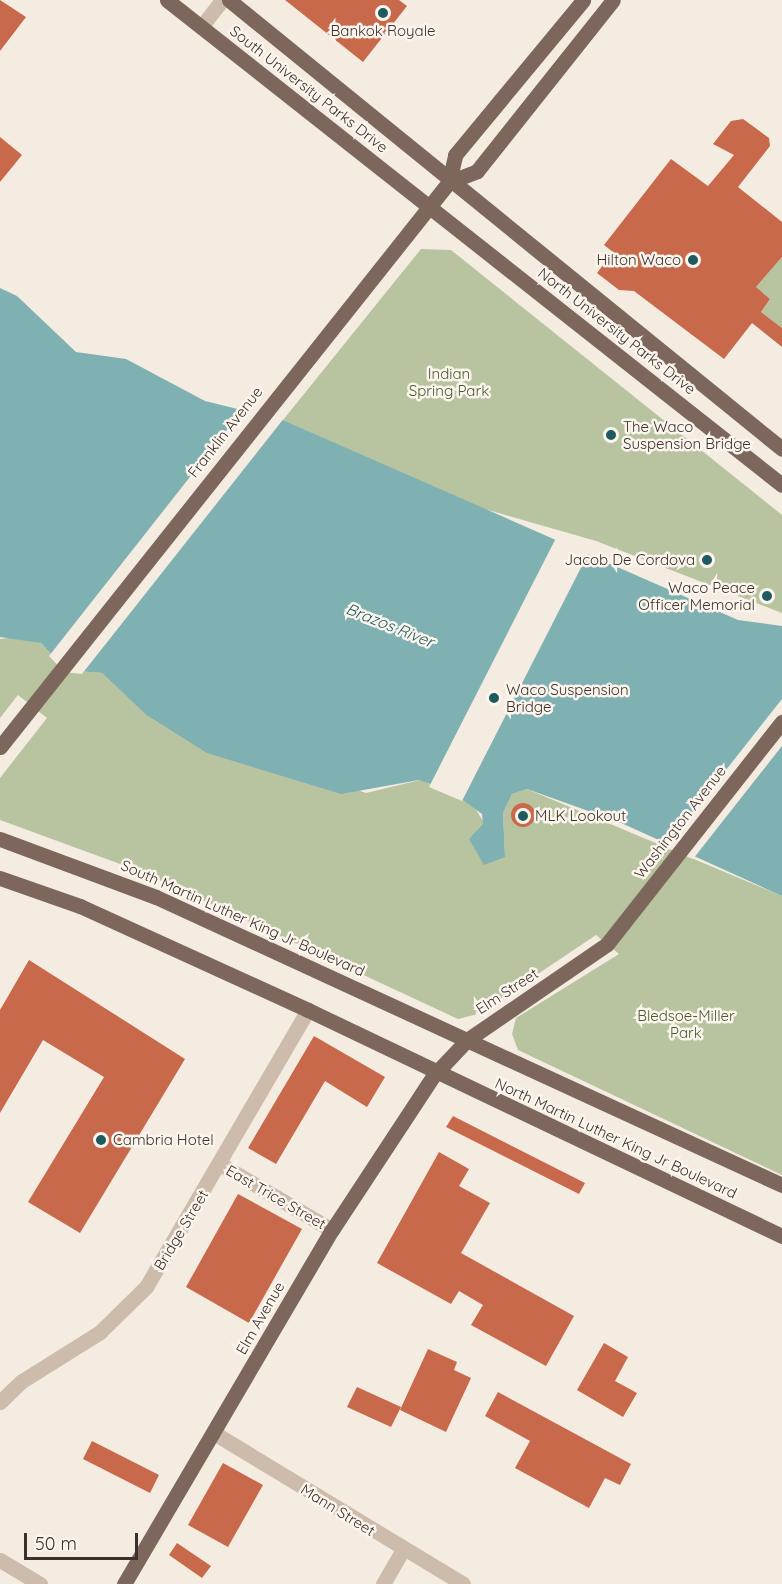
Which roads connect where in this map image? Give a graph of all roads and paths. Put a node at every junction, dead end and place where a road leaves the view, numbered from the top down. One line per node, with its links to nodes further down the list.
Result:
1 (167, 0): 6 (main road, South University Parks Drive)
2 (222, 0): 6 (street)
3 (230, 0): 7 (main road, South University Parks Drive)
4 (583, 0): 7 (main road, Franklin Avenue)
5 (613, 0): 7 (main road, Franklin Avenue)
6 (201, 27): 8 (main road, South University Parks Drive)
7 (449, 182): 8 (main road, Franklin Avenue); 9 (main road, North University Parks Drive)
8 (429, 207): 10 (main road, North University Parks Drive); 12 (main road, Franklin Avenue)
9 (782, 449)
10 (782, 485)
11 (782, 722): 15 (main road, Washington Avenue)
12 (0, 747)
13 (0, 839): 17 (main road, South Martin Luther King Jr Boulevard)
14 (0, 878): 16 (main road)
15 (607, 944): 17 (main road, Elm Street)
16 (308, 1010): 18 (main road); 19 (street, Bridge Street)
17 (467, 1040): 18 (main road, Elm Street); 20 (main road, North Martin Luther King Jr Boulevard)
18 (434, 1075): 21 (main road, Elm Avenue); 22 (main road, North Martin Luther King Jr Boulevard)
19 (220, 1164): 21 (street, East Trice Street); 23 (street, Bridge Street)
20 (782, 1185)
21 (332, 1230): 24 (main road, Elm Avenue)
22 (782, 1236)
23 (0, 1402)
24 (214, 1433): 25 (street, Mann Street); 28 (main road, Elm Avenue)
25 (403, 1550): 29 (street); 30 (street, Mann Street)
26 (0, 1560): 27 (street)
27 (40, 1584)
28 (124, 1584)
29 (383, 1584)
30 (463, 1584)

